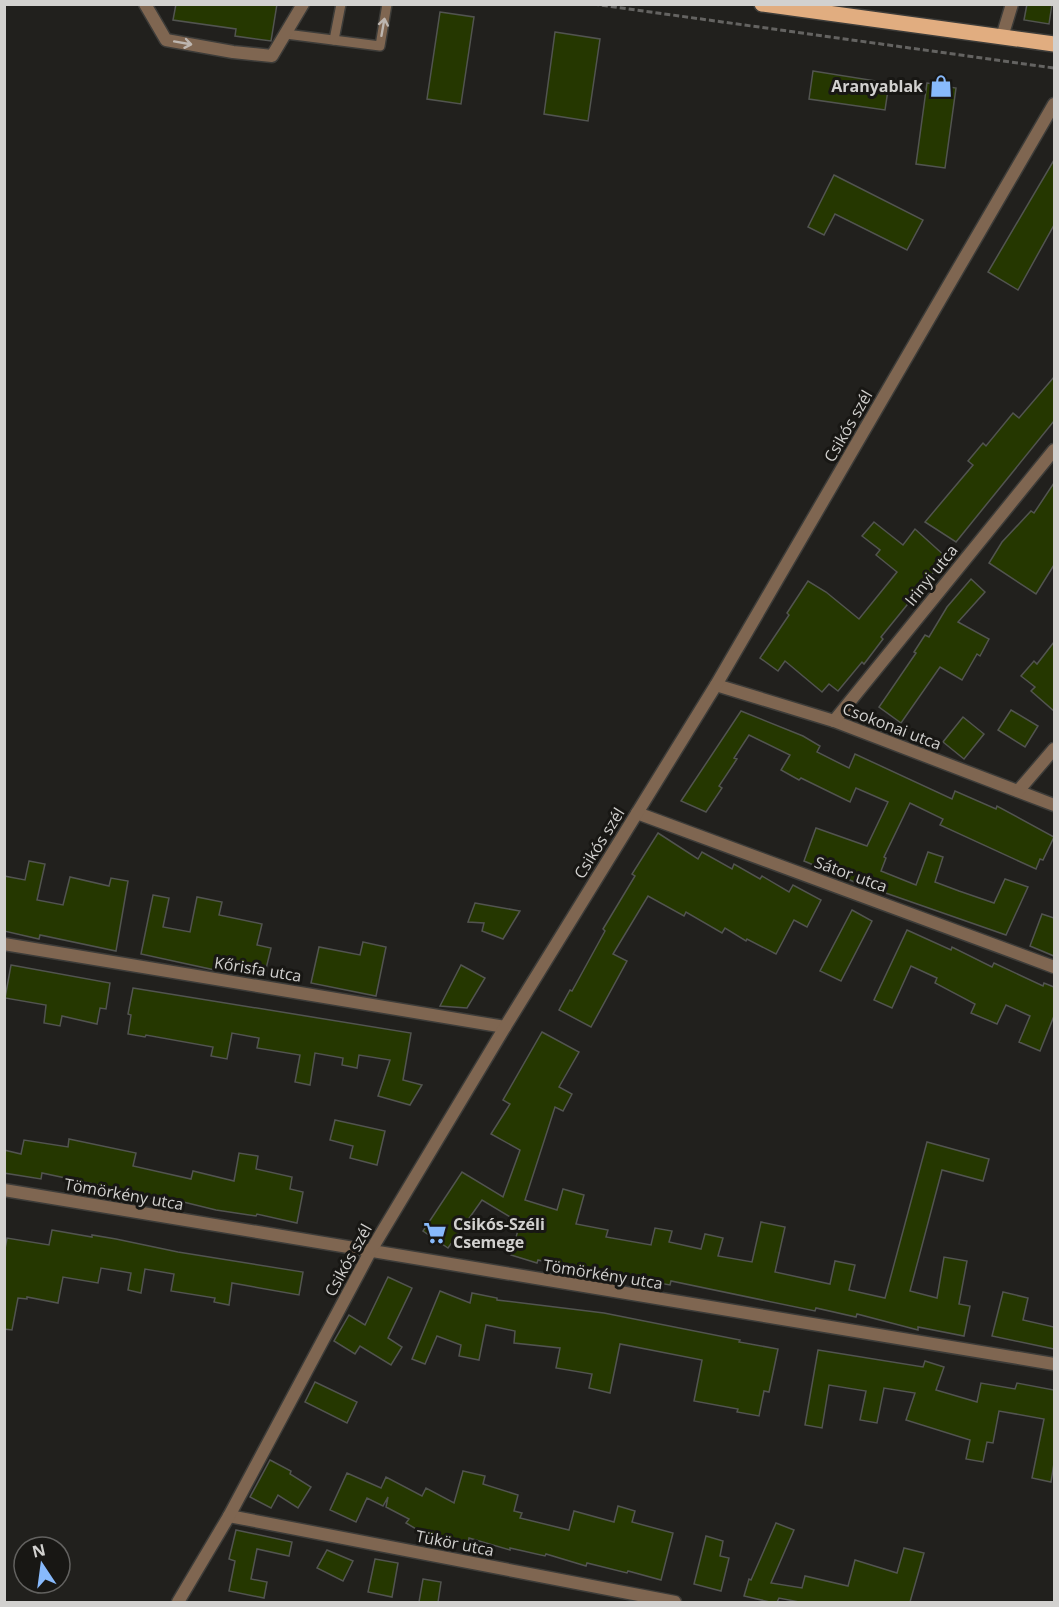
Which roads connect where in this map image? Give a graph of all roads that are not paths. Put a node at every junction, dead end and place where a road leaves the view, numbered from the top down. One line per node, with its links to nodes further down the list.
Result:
1 (145, 4): 8 (street, one-way to 8)
2 (303, 4): 8 (street)
3 (341, 4): 10 (lane)
4 (387, 4): 10 (lane, one-way to 4)
5 (762, 4): 7 (main road)
6 (1012, 4): 9 (street)
7 (810, 8): 9 (main road)
8 (286, 34): 10 (lane)
9 (1002, 37): 11 (main road)
10 (334, 40)
11 (1054, 44)
12 (1054, 104): 14 (street, Csikós szél)
13 (1054, 450): 15 (street, Irinyi utca)
14 (716, 685): 15 (street, Csokonai utca); 19 (street, Csikós szél)
15 (834, 721): 17 (street, Csokonai utca)
16 (1054, 748): 17 (street)
17 (1018, 791): 18 (street, Csokonai utca)
18 (1054, 805)
19 (637, 813): 21 (street, Sátor utca); 22 (street, Csikós szél)
20 (4, 944): 22 (street, Kőrisfa utca)
21 (1054, 967)
22 (505, 1027): 24 (street, Csikós szél)
23 (4, 1190): 24 (street, Tömörkény utca)
24 (370, 1252): 25 (street, Tömörkény utca); 26 (street, Csikós szél)
25 (1054, 1364)
26 (229, 1516): 27 (street, Csikós szél); 28 (street, Tükör utca)
27 (178, 1602)
28 (675, 1602)

